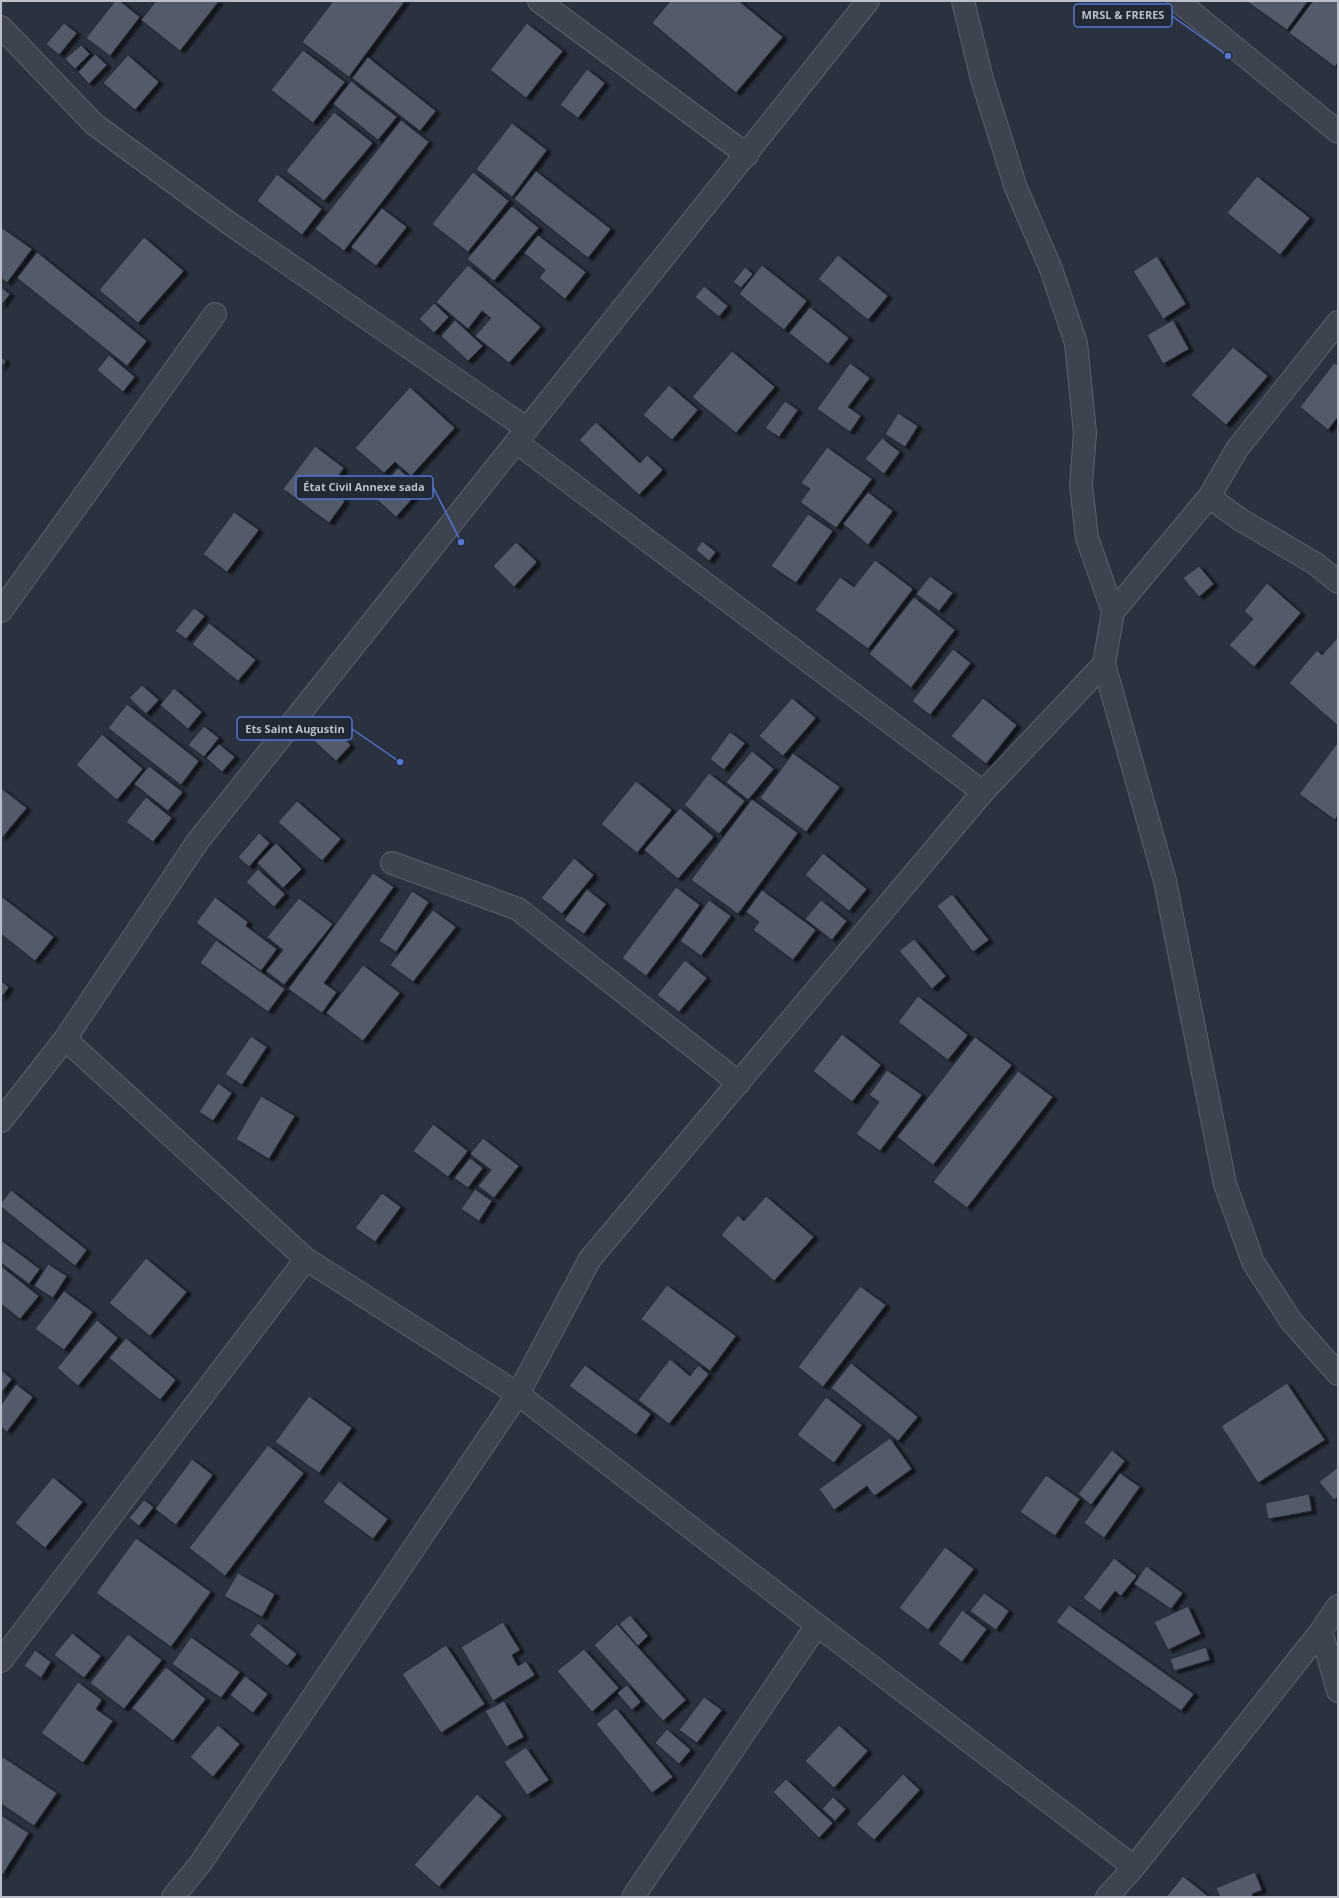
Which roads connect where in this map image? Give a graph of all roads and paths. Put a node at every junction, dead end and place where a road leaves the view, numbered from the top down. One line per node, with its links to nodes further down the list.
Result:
1 (539, 1): 7 (street)
2 (868, 1): 7 (street)
3 (963, 1): 14 (street)
4 (1178, 1): 6 (street)
5 (1, 27): 10 (street)
6 (1338, 132)
7 (747, 155): 10 (street)
8 (215, 314): 13 (street)
9 (1338, 322): 11 (street)
10 (521, 435): 16 (street); 18 (street)
11 (1209, 497): 12 (street); 14 (street)
12 (1338, 582)
13 (1, 611)
14 (1113, 612): 15 (street)
15 (1104, 664): 16 (street); 22 (street)
16 (983, 792): 19 (street)
17 (392, 863): 19 (street)
18 (65, 1039): 20 (street); 21 (street)
19 (739, 1083): 23 (street)
20 (1, 1121)
21 (306, 1259): 23 (street); 27 (street)
22 (1338, 1374)
23 (518, 1394): 25 (street); 30 (street)
24 (1338, 1606): 26 (street)
25 (817, 1625): 29 (street); 31 (street)
26 (1321, 1630): 28 (street); 29 (street)
27 (1, 1661)
28 (1338, 1691)
29 (1134, 1866): 32 (street)
30 (173, 1897)
31 (633, 1897)
32 (1107, 1897)

